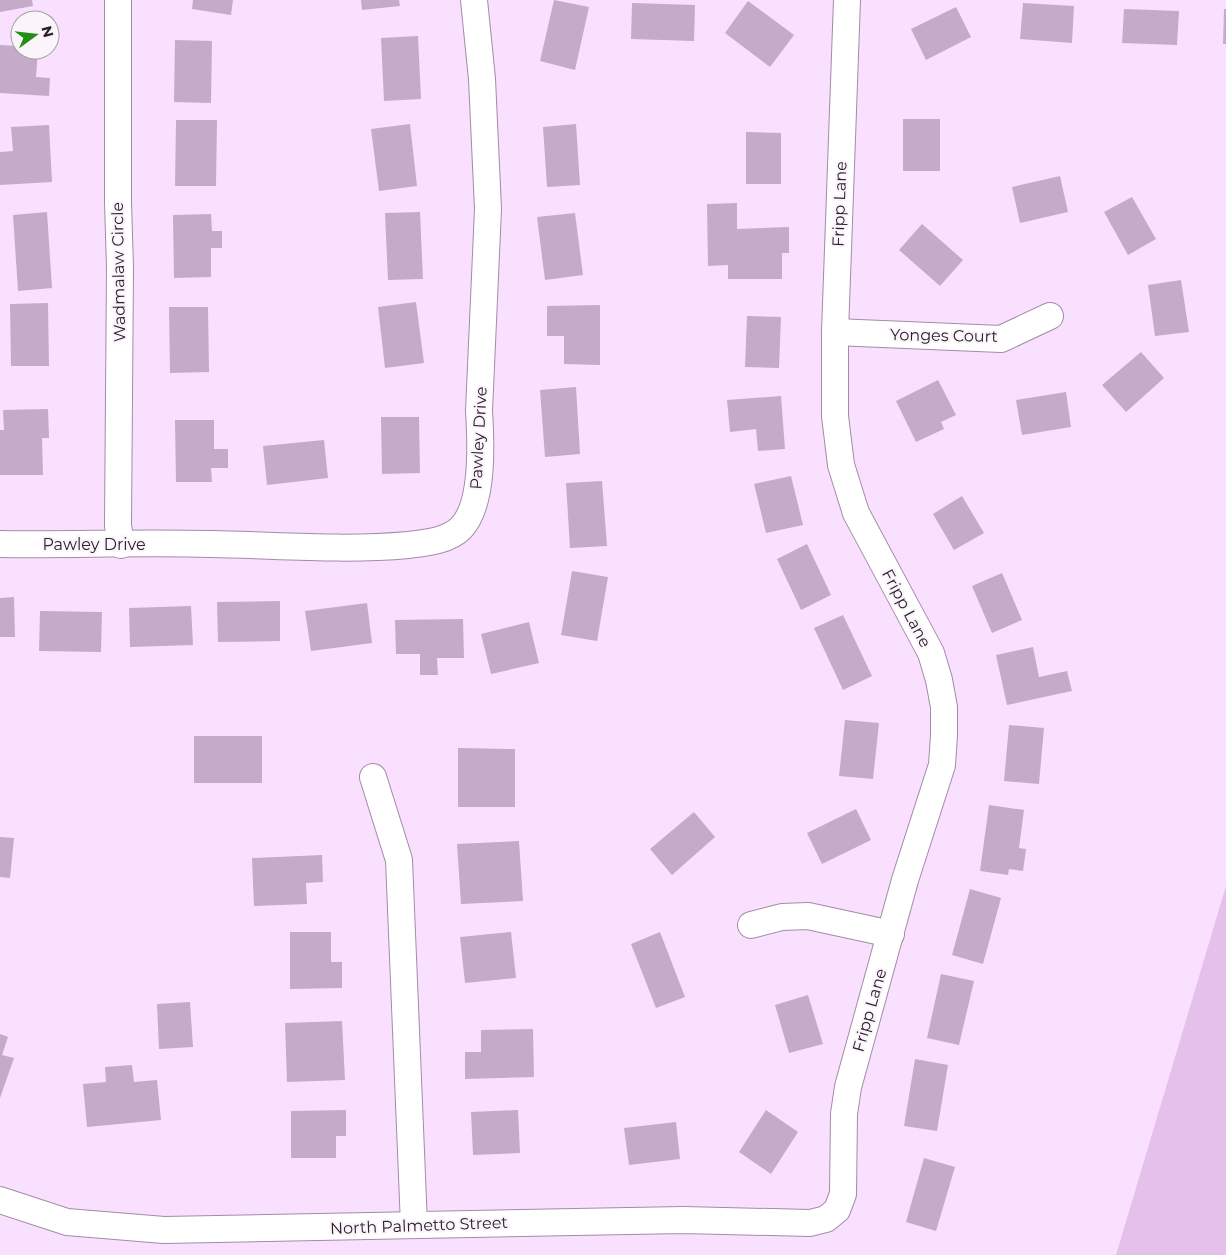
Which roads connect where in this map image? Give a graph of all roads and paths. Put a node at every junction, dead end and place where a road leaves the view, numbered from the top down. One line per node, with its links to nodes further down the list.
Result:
1 (118, 0): 7 (street, Wadmalaw Circle)
2 (474, 0): 7 (street, Pawley Drive)
3 (847, 0): 5 (street, Fripp Lane)
4 (1050, 316): 5 (street, Yonges Court)
5 (835, 332): 10 (street, Fripp Lane)
6 (0, 544): 7 (street, Pawley Drive)
7 (121, 545)
8 (373, 777): 13 (street)
9 (751, 925): 10 (street)
10 (891, 934): 12 (street, Fripp Lane)
11 (0, 1200): 13 (street, North Palmetto Street)
12 (837, 1210): 13 (street, North Palmetto Street)
13 (414, 1225)

